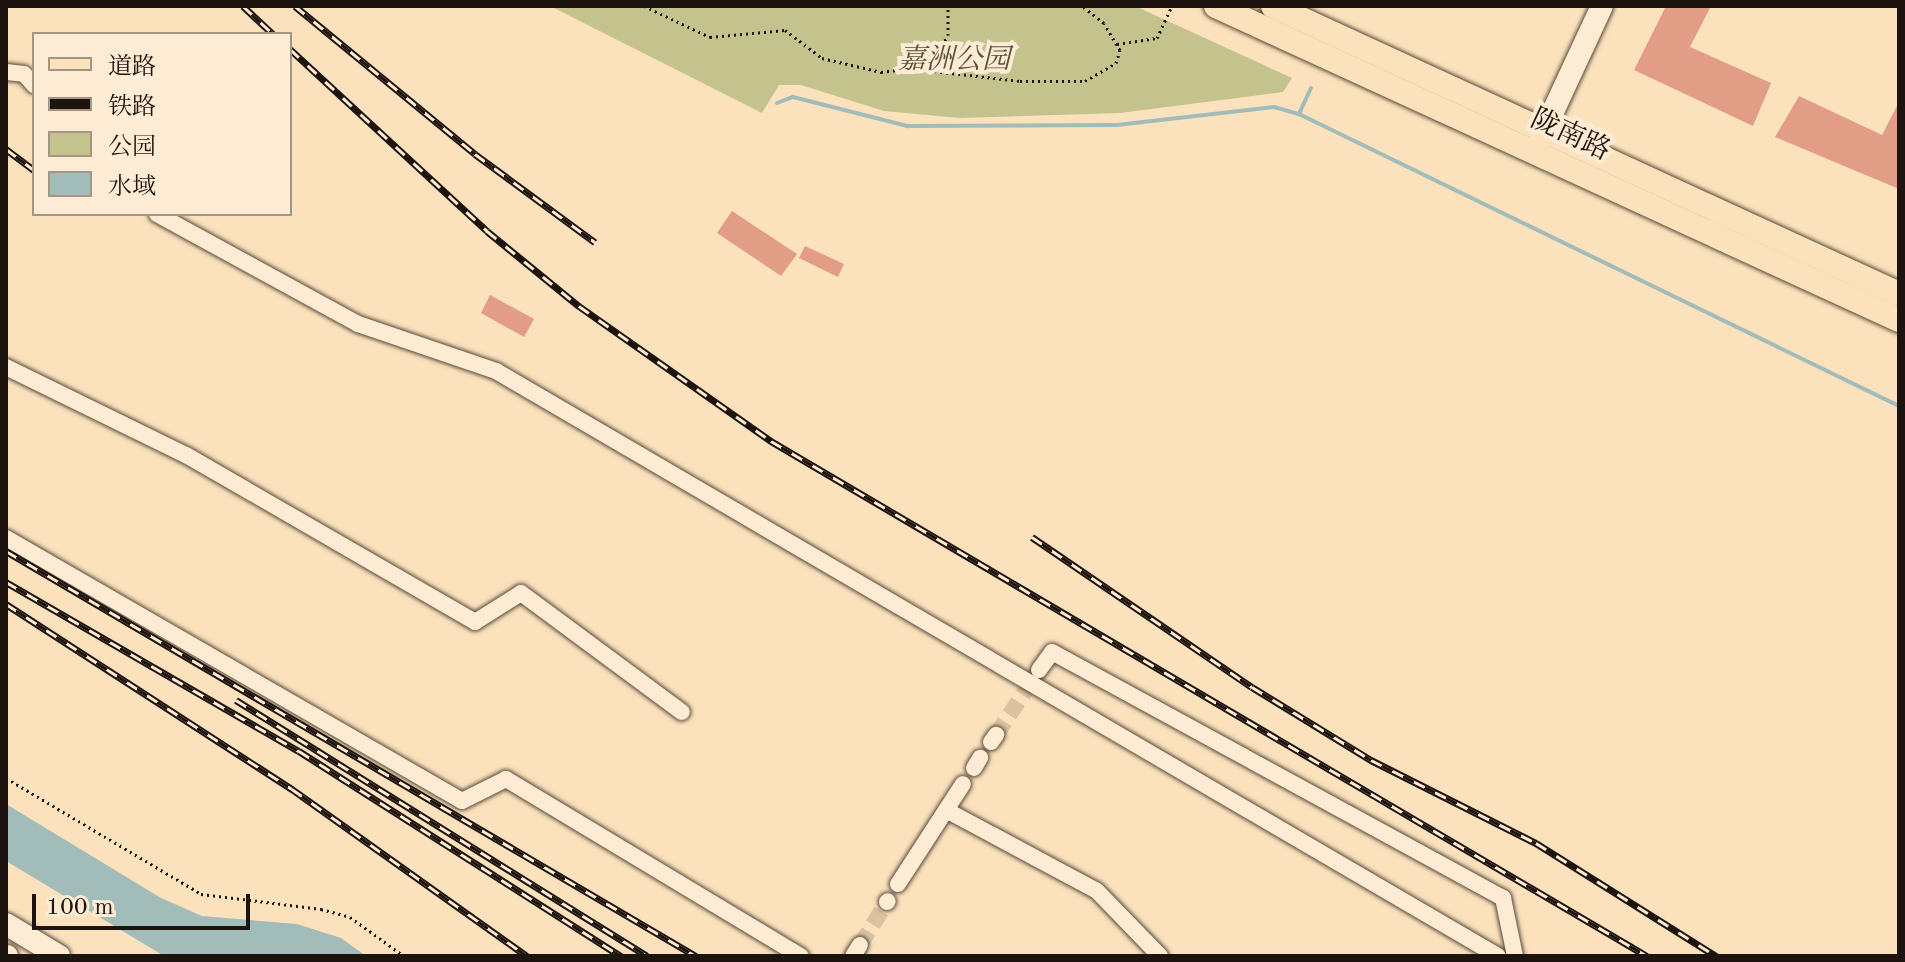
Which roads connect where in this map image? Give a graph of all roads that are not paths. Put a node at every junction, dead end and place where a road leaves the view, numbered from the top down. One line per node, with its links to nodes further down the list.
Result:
1 (1216, 6): 6 (main road, 陇南路)
2 (1273, 6): 6 (main road, 陇南路)
3 (1602, 6): 6 (street)
4 (6, 72): 5 (street)
5 (32, 83)
6 (1539, 142): 8 (main road, 陇南路); 9 (main road, 陇南路)
7 (161, 216): 21 (street)
8 (1899, 294)
9 (1899, 320)
10 (6, 367): 13 (street)
11 (6, 538): 19 (street)
12 (1039, 670): 22 (street)
13 (682, 712)
14 (963, 784): 15 (street)
15 (946, 810): 16 (street); 20 (street)
16 (898, 884)
17 (6, 924): 18 (street)
18 (59, 956)
19 (801, 956)
20 (1160, 956)
21 (1498, 956)
22 (1515, 956)

